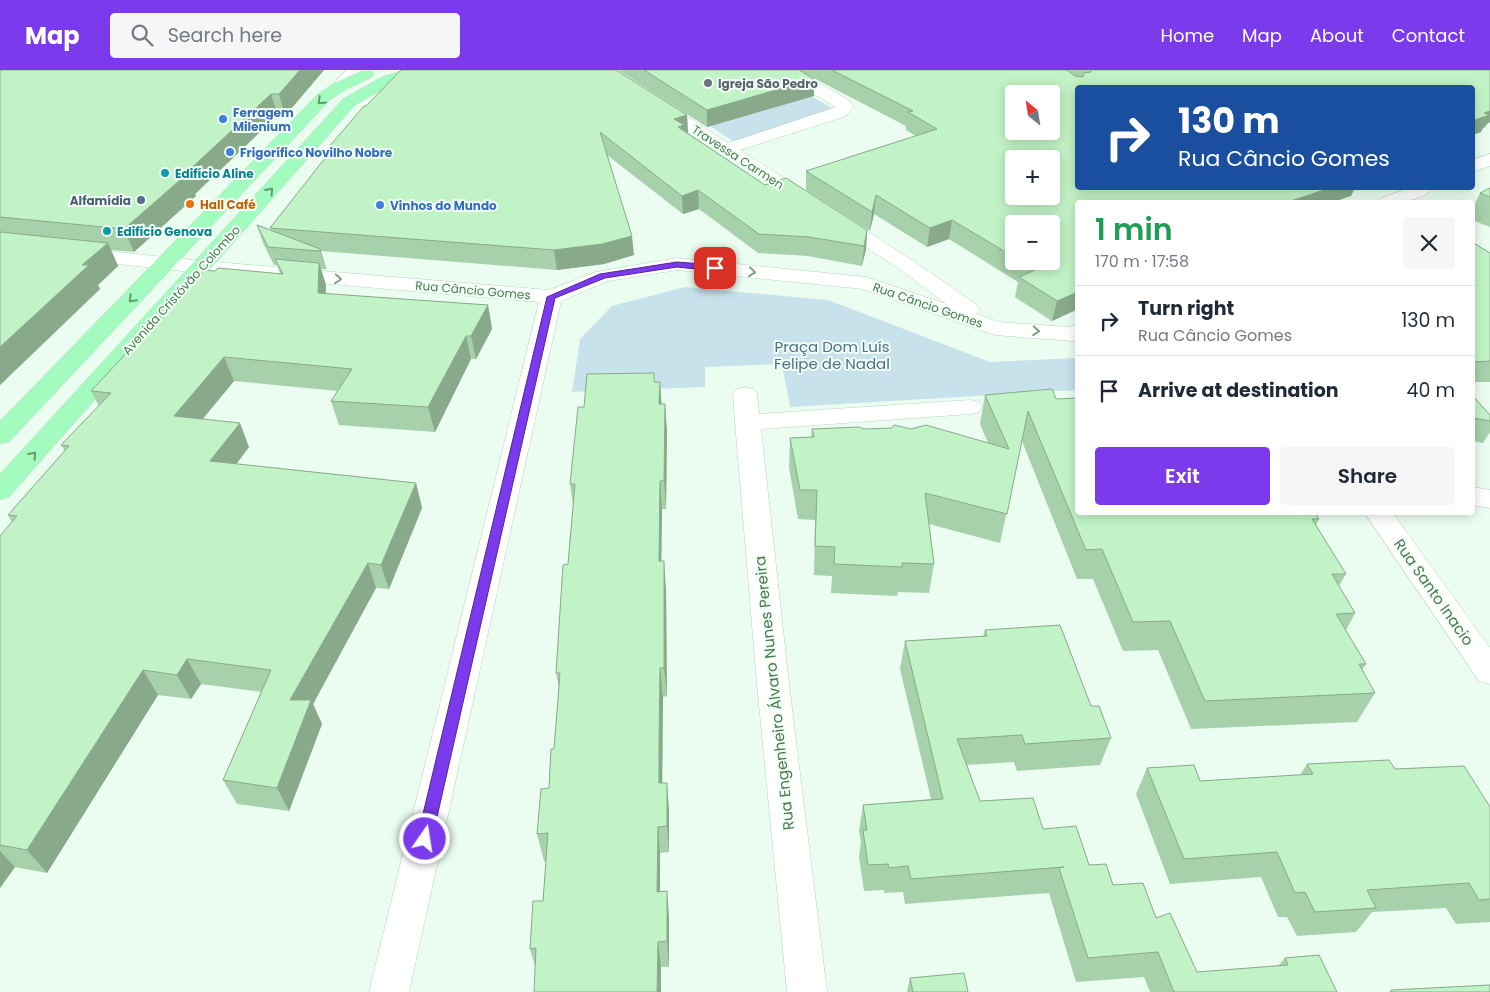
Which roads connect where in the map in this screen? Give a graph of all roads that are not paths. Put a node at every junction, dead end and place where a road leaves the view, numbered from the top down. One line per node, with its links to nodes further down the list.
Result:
1 (354, 70): 6 (street)
2 (379, 70): 6 (main road, Avenida Cristóvão Colombo)
3 (421, 70): 15 (main road, Avenida Cristóvão Colombo, one-way to 3)
4 (604, 70): 7 (street, Travessa Carmen)
5 (783, 70): 7 (street)
6 (339, 87): 13 (main road, Avenida Cristóvão Colombo, one-way to 13)
7 (726, 149): 14 (street, Travessa Carmen)
8 (1490, 160): 9 (street)
9 (1475, 166)
10 (1419, 190): 11 (street)
11 (1394, 200)
12 (58, 252): 13 (street, Rua Câncio Gomes)
13 (166, 264): 15 (street, Rua Câncio Gomes); 21 (main road, Avenida Cristóvão Colombo, one-way to 21)
14 (908, 266): 16 (street); 18 (street, Travessa Carmen)
15 (202, 267): 17 (street, Rua Câncio Gomes, one-way to 17); 22 (main road, Avenida Cristóvão Colombo, one-way to 15)
16 (866, 283): 17 (street, Rua Câncio Gomes, one-way to 16); 18 (street, Rua Câncio Gomes)
17 (551, 297): 27 (street)
18 (995, 328): 19 (street, Rua Câncio Gomes, one-way to 19)
19 (1075, 332)
20 (970, 408): 28 (street, Rua Engenheiro Álvaro Nunes Pereira)
21 (0, 436)
22 (0, 491)
23 (1475, 497): 24 (street)
24 (1490, 500)
25 (1379, 515): 26 (street, Rua Santo Inacio)
26 (1490, 672)
27 (389, 992)
28 (807, 992)

